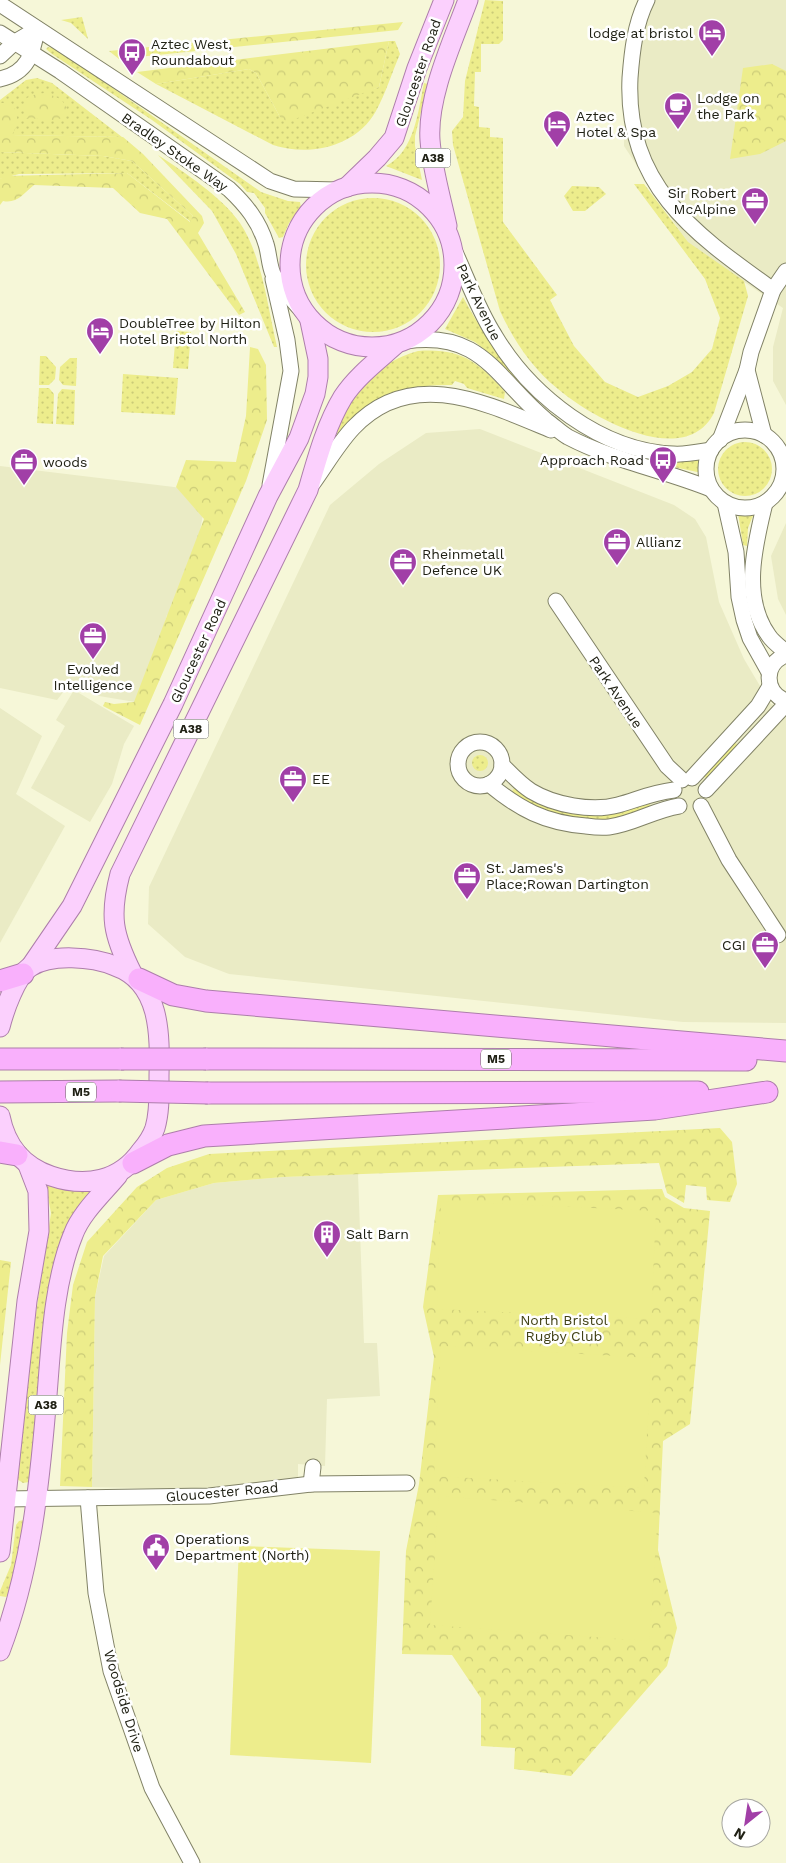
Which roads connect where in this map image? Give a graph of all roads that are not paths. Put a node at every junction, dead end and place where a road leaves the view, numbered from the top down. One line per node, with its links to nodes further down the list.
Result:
1 (444, 0): 11 (main road, Gloucester Road)
2 (468, 0): 12 (main road, Gloucester Road / A38)
3 (647, 0): 15 (street)
4 (0, 4): 5 (street, Bradley Stoke Way)
5 (37, 29): 7 (street); 8 (street); 11 (street, Bradley Stoke Way)
6 (0, 33): 7 (street, Bradley Stoke Way)
7 (15, 42): 8 (street, Bradley Stoke Way); 9 (street)
8 (33, 54): 10 (street); 14 (street, Bradley Stoke Way)
9 (0, 56)
10 (0, 79)
11 (342, 188): 12 (main road); 16 (main road)
12 (452, 242): 17 (main road); 21 (street, Park Avenue)
13 (786, 271): 15 (street)
14 (272, 272): 16 (street, Bradley Stoke Way); 24 (street)
15 (774, 290): 18 (street)
16 (306, 316): 17 (main road); 24 (main road, Gloucester Road / A38)
17 (400, 343): 20 (street, Park Avenue); 23 (main road, Gloucester Road / A38)
18 (747, 370): 19 (street); 21 (street)
19 (764, 435): 21 (street); 26 (street)
20 (566, 436): 22 (street, Park Avenue); 23 (street)
21 (715, 445): 22 (street)
22 (711, 489): 25 (street)
23 (308, 490): 39 (main road, Gloucester Road / A38)
24 (268, 496): 38 (main road, Gloucester Road / A38)
25 (725, 503): 26 (street); 29 (street)
26 (765, 503): 28 (street)
27 (556, 601): 32 (street, Park Avenue)
28 (786, 653): 29 (street)
29 (770, 679): 30 (street); 32 (street)
30 (786, 703): 34 (street)
31 (502, 765): 32 (street); 33 (street); 33 (street)
32 (682, 782): 34 (street); 35 (street)
33 (489, 784): 35 (street)
34 (706, 790): 36 (street)
35 (678, 806): 36 (street)
36 (701, 806): 37 (street)
37 (778, 935)
38 (27, 970): 39 (main road); 40 (highway); 41 (main road, Gloucester Road)
39 (135, 976): 42 (highway); 49 (main road, Gloucester Road)
40 (0, 981)
41 (0, 1027)
42 (786, 1050)
43 (0, 1059): 44 (highway, M5, bridge)
44 (786, 1060)
45 (0, 1092): 46 (highway, M5, bridge)
46 (776, 1092): 49 (highway, M5)
47 (0, 1116): 48 (main road)
48 (15, 1157): 49 (main road); 54 (main road, A38)
49 (126, 1168): 55 (main road, A38)
50 (313, 1467): 52 (street)
51 (406, 1483): 52 (street, Gloucester Road)
52 (311, 1484): 53 (street, Gloucester Road)
53 (88, 1498): 55 (street, Gloucester Road); 58 (street, Woodside Drive)
54 (6, 1499): 55 (street, Gloucester Road); 56 (main road, A38)
55 (37, 1499): 57 (main road, A38)
56 (0, 1552)
57 (0, 1651)
58 (192, 1863)

